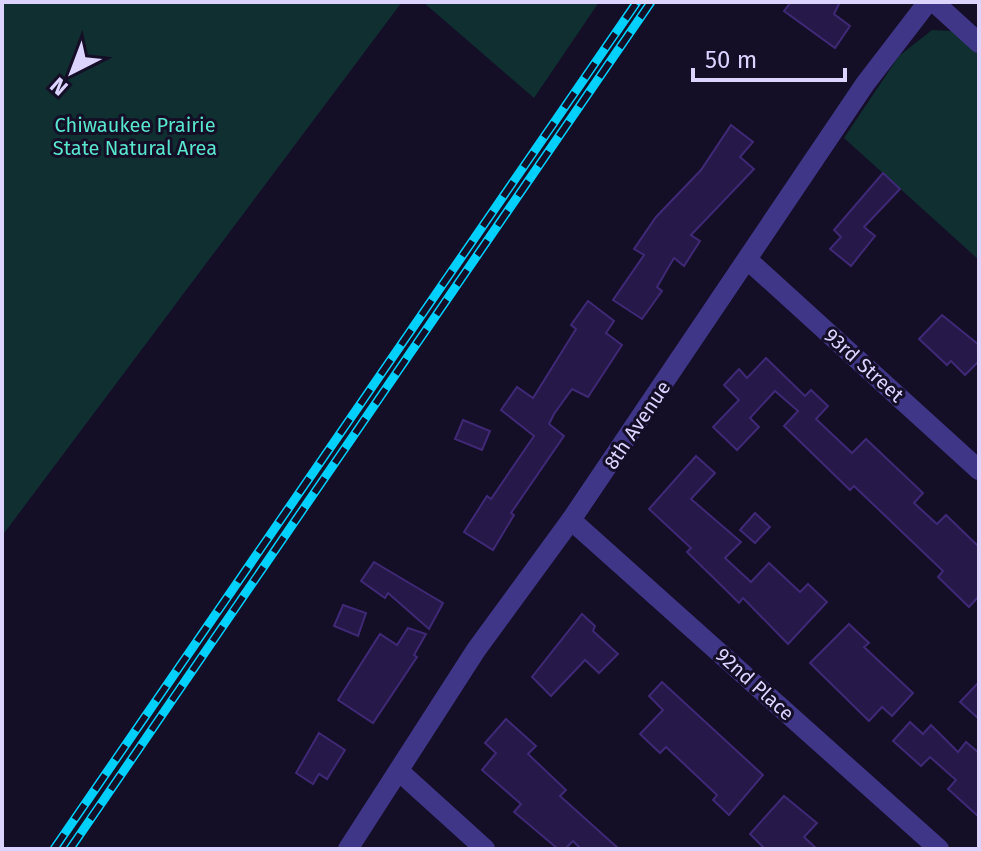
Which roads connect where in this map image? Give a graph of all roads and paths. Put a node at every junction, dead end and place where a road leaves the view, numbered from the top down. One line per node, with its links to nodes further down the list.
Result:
1 (931, 2): 2 (street); 3 (street, 8th Avenue)
2 (979, 43)
3 (749, 261): 4 (street, 93rd Street); 5 (street, 8th Avenue)
4 (979, 470)
5 (571, 520): 6 (street, 8th Avenue); 9 (street, 92nd Place)
6 (400, 772): 7 (street, 8th Avenue); 8 (street)
7 (348, 849)
8 (485, 849)
9 (939, 849)

